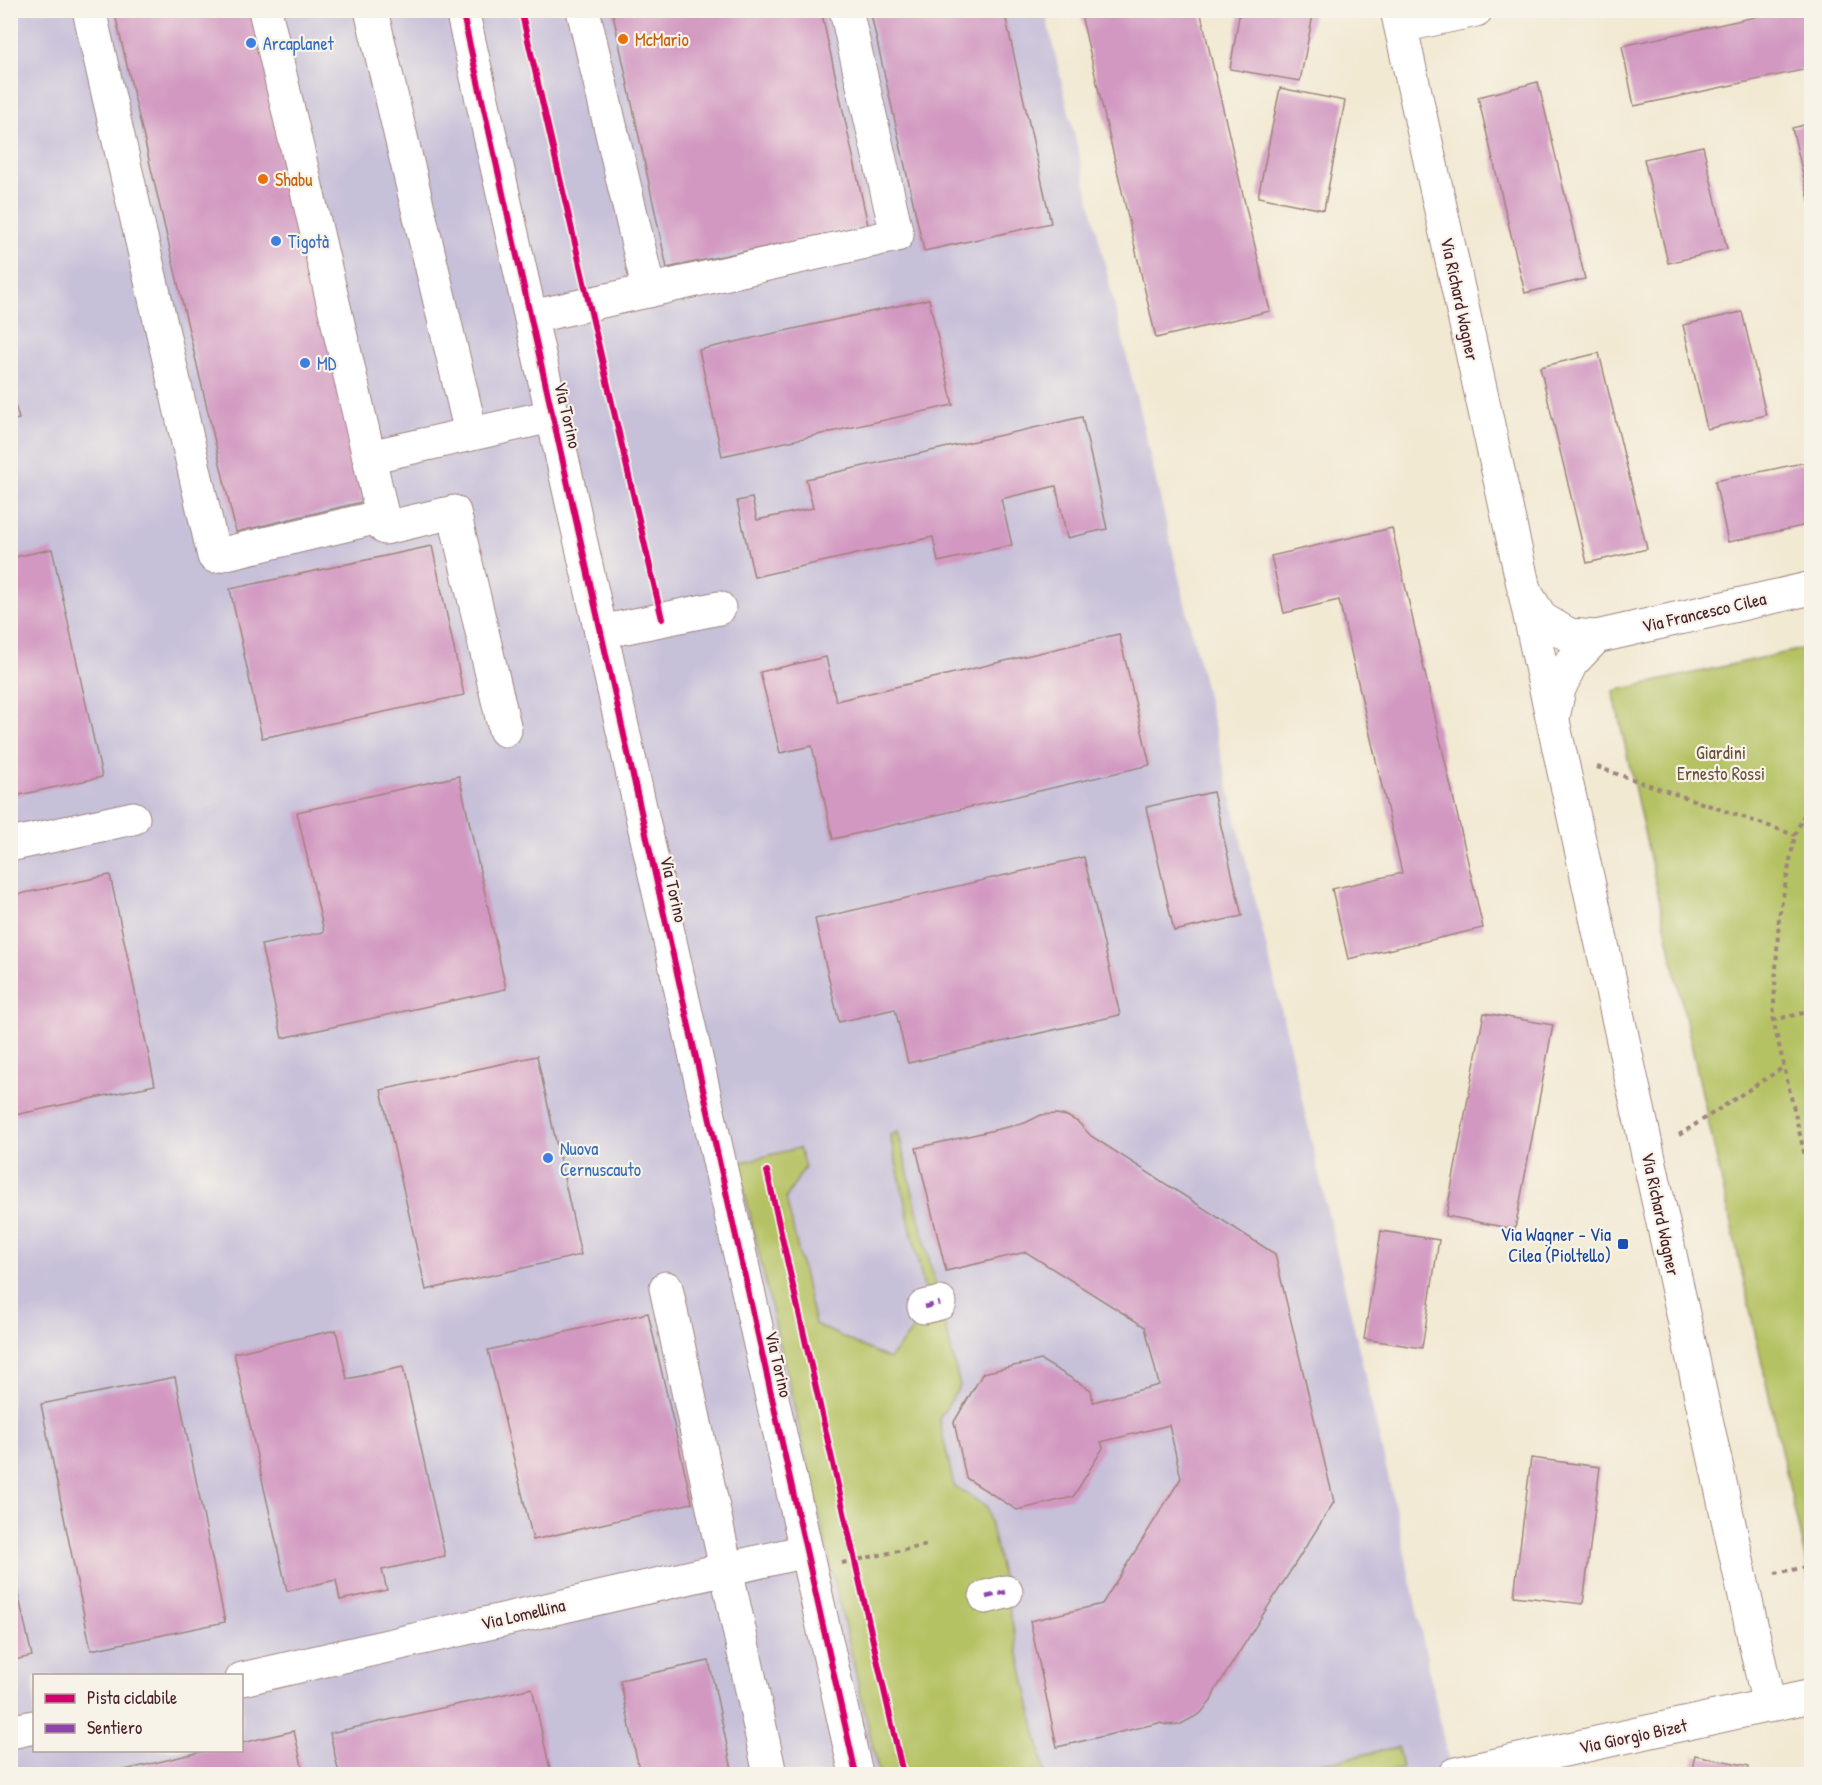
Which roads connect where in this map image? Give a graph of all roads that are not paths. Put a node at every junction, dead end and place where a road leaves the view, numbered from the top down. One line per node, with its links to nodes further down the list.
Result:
1 (89, 10): 14 (street)
2 (265, 10): 13 (street)
3 (371, 10): 12 (street)
4 (462, 10): 10 (street, Via Torino)
5 (583, 10): 9 (street)
6 (846, 10): 9 (street)
7 (1476, 10): 8 (street)
8 (1399, 18): 15 (street, Via Richard Wagner)
9 (650, 291): 10 (street)
10 (531, 317): 11 (street, Via Torino)
11 (552, 416): 12 (street); 18 (street, Via Torino)
12 (471, 433): 13 (street)
13 (369, 457): 14 (street)
14 (382, 516): 21 (street)
15 (1523, 588): 19 (street, Via Richard Wagner); 20 (street, Via Richard Wagner)
16 (1812, 588): 19 (street, Via Francesco Cilea)
17 (719, 608): 18 (street)
18 (601, 632): 25 (street, Via Torino)
19 (1596, 637): 20 (street, Via Richard Wagner)
20 (1553, 722): 29 (street, Via Richard Wagner)
21 (505, 730)
22 (133, 818): 23 (street)
23 (10, 844)
24 (666, 1288): 26 (street)
25 (808, 1560): 26 (street, Via Lomellina); 33 (street, Via Torino)
26 (726, 1568): 27 (street, Via Lomellina); 32 (street)
27 (243, 1679)
28 (1812, 1696): 29 (street, Via Giorgio Bizet)
29 (1769, 1706): 34 (street, Via Giorgio Bizet)
30 (33, 1727): 31 (street)
31 (10, 1732)
32 (770, 1774)
33 (856, 1774)
34 (1455, 1774)

